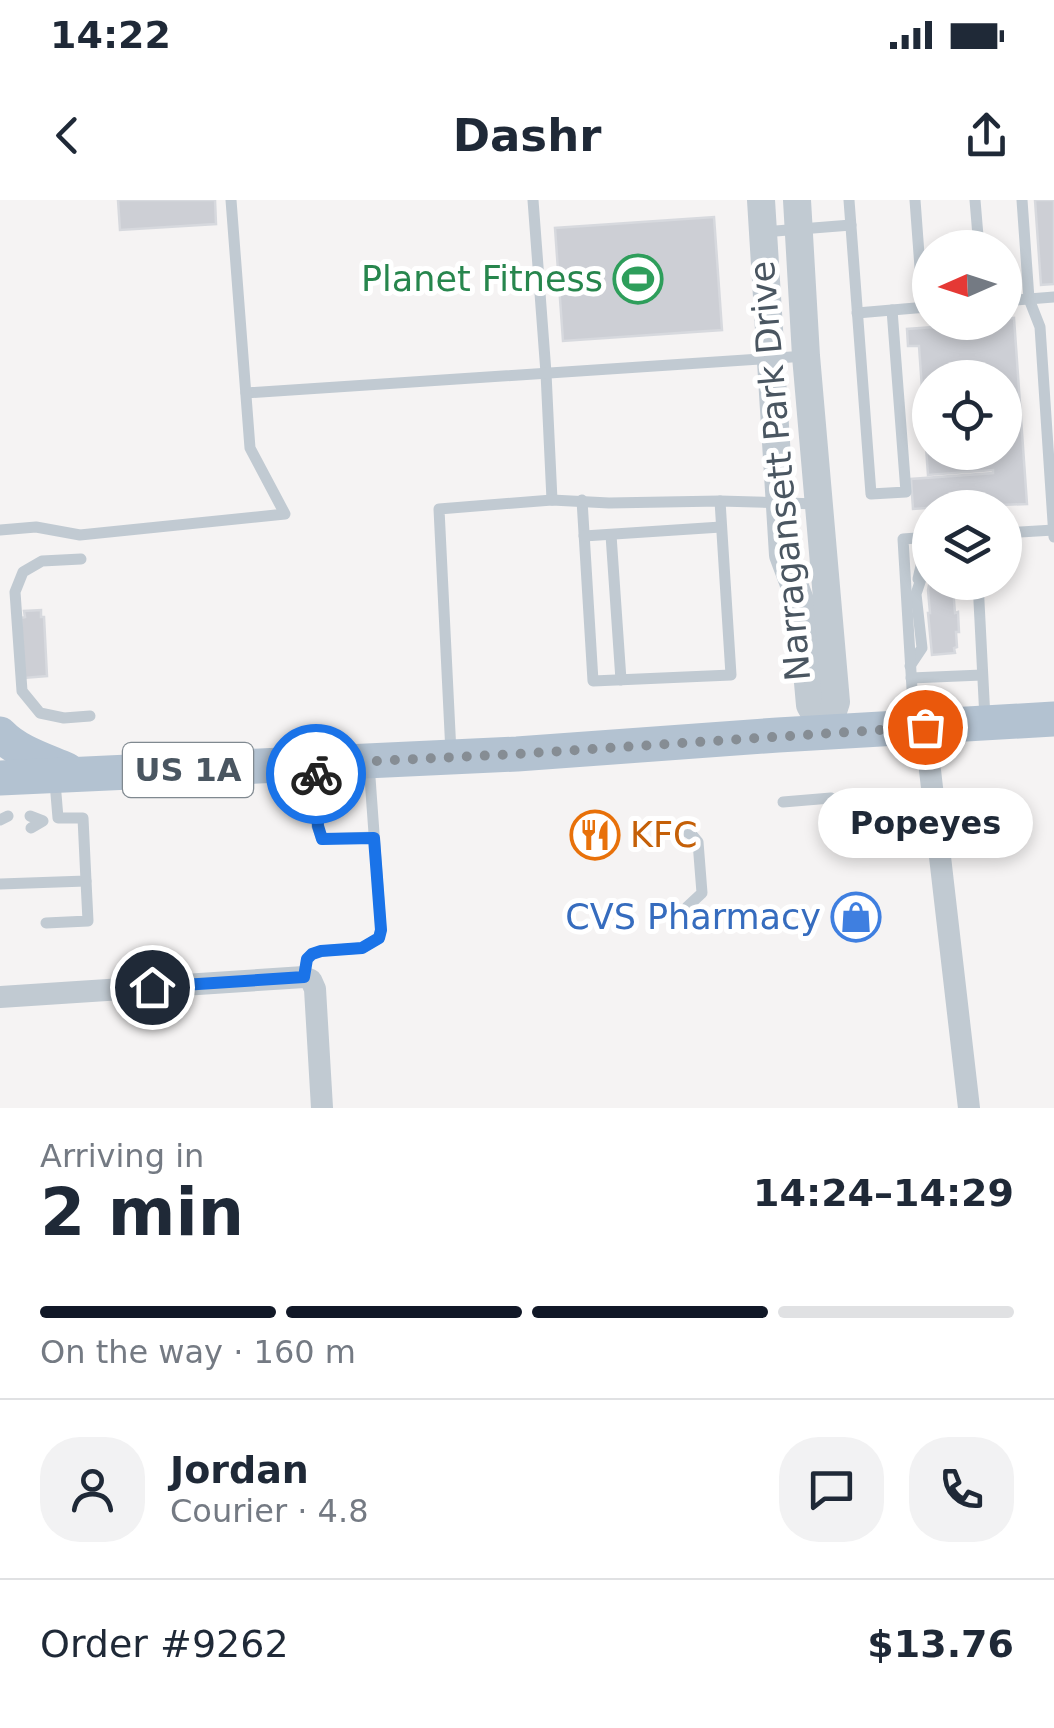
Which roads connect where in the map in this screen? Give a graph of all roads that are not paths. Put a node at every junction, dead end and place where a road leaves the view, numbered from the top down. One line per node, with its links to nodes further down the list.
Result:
1 (232, 200): 22 (lane)
2 (533, 200): 21 (lane)
3 (761, 200): 12 (street, Narragansett Park Drive)
4 (849, 200): 9 (lane)
5 (915, 200): 10 (lane)
6 (975, 200): 11 (lane)
7 (1022, 200): 14 (lane)
8 (798, 214): 9 (lane); 12 (lane); 19 (street, Narragansett Park Drive)
9 (851, 224): 18 (lane)
10 (918, 230)
11 (978, 230)
12 (763, 232): 20 (street, Narragansett Park Drive)
13 (1054, 297): 14 (lane)
14 (1029, 299): 15 (lane); 30 (lane)
15 (1022, 300)
16 (912, 308): 17 (lane)
17 (892, 310): 18 (lane); 18 (lane)
18 (857, 313)
19 (806, 356): 20 (lane); 27 (street, Narragansett Park Drive)
20 (770, 359): 21 (lane); 26 (street, Narragansett Park Drive)
21 (546, 374): 22 (lane); 23 (lane)
22 (246, 394): 29 (lane)
23 (552, 500): 24 (lane); 47 (lane)
24 (582, 500): 25 (lane); 33 (lane)
25 (720, 501): 26 (lane); 28 (lane)
26 (779, 504): 27 (lane); 45 (street, Narragansett Park Drive)
27 (818, 504): 45 (street, Narragansett Park Drive)
28 (722, 527): 32 (lane); 40 (lane)
29 (0, 530)
30 (1053, 530): 31 (lane)
31 (1022, 531)
32 (611, 534): 33 (lane); 40 (lane)
33 (584, 536): 40 (lane)
34 (912, 538): 38 (lane)
35 (81, 558): 41 (lane)
36 (917, 600): 38 (lane)
37 (979, 600): 39 (lane)
38 (910, 672): 39 (lane); 44 (lane)
39 (982, 675): 43 (lane)
40 (621, 680)
41 (90, 716)
42 (1054, 719): 43 (main road, US 1A)
43 (985, 723): 44 (main road, US 1A)
44 (920, 727): 45 (main road, US 1A); 65 (street)
45 (826, 733): 47 (main road, US 1A)
46 (0, 734): 50 (main road)
47 (451, 758): 48 (main road, US 1A)
48 (369, 762): 49 (main road, US 1A); 57 (lane)
49 (315, 764): 50 (main road, US 1A); 57 (lane)
50 (65, 775): 51 (main road, US 1A); 54 (lane)
51 (0, 778)
52 (831, 798): 53 (lane)
53 (783, 802)
54 (58, 818): 55 (lane); 58 (lane)
55 (30, 822)
56 (678, 826): 60 (lane)
57 (374, 838): 62 (lane)
58 (86, 880): 59 (lane); 61 (lane)
59 (0, 884)
60 (687, 907)
61 (46, 923)
62 (308, 979): 63 (street); 64 (street)
63 (0, 997)
64 (322, 1108)
65 (970, 1108)

